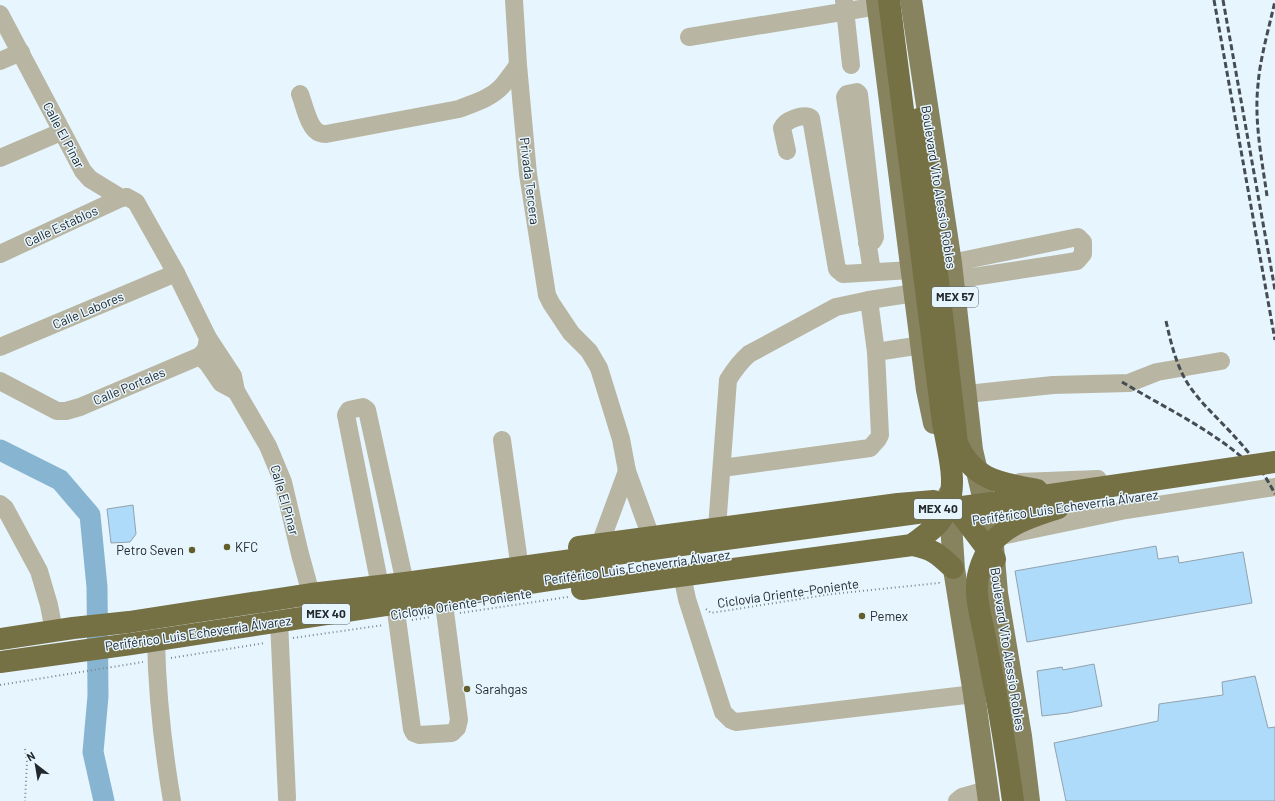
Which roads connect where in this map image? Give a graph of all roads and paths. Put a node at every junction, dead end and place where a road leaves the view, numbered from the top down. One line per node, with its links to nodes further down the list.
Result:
1 (514, 0): 11 (street, Privada Tercera)
2 (902, 0): 44 (highway, bridge)
3 (911, 0): 21 (main road, Boulevard Vito Alessio Robles / MEX 57)
4 (881, 2): 5 (street); 19 (main road, MEX 57); 43 (highway)
5 (845, 6): 7 (street); 10 (street)
6 (0, 14): 8 (street, Calle El Pinar)
7 (689, 37)
8 (20, 52): 9 (street); 13 (street, Calle El Pinar)
9 (0, 62)
10 (851, 64)
11 (518, 65): 12 (street); 39 (street, Privada Tercera)
12 (300, 94)
13 (61, 132): 15 (street); 16 (street, Calle El Pinar)
14 (787, 151): 20 (street)
15 (0, 158)
16 (121, 198): 18 (street, Calle Establos); 22 (street, Calle El Pinar)
17 (867, 243): 17 (street); 20 (street)
18 (0, 254)
19 (912, 270): 20 (street); 23 (main road, MEX 57)
20 (872, 272)
21 (952, 272): 21 (street); 33 (main road, Boulevard Vito Alessio Robles / MEX 57)
22 (176, 273): 25 (street, Calle El Pinar); 27 (street, Calle Labores)
23 (915, 293): 24 (street); 26 (main road, MEX 57)
24 (869, 300): 28 (street); 38 (street)
25 (208, 338): 29 (street); 32 (street, Calle El Pinar)
26 (922, 346): 28 (street); 43 (main road, MEX 57)
27 (0, 347)
28 (876, 352): 38 (street)
29 (200, 356): 31 (street, Calle Portales); 32 (street)
30 (1221, 361): 33 (street)
31 (0, 381)
32 (236, 391): 61 (street, Calle El Pinar)
33 (967, 394): 35 (main road, Boulevard Vito Alessio Robles / MEX 57)
34 (502, 440): 52 (street)
35 (972, 450): 41 (street); 49 (main road, Boulevard Vito Alessio Robles / MEX 57)
36 (1275, 455): 41 (street)
37 (1275, 462): 44 (highway, Periférico Luis Echeverría Álvarez / MEX 40, bridge)
38 (722, 468): 47 (street)
39 (627, 471): 50 (street); 53 (street)
40 (1275, 476): 44 (highway, Periférico Luis Echeverría Álvarez / MEX 40)
41 (1013, 482): 48 (street)
42 (1275, 487): 48 (street, Periférico Luis Echeverría Álvarez)
43 (950, 500): 46 (highway); 49 (main road); 51 (highway); 54 (main road, MEX 57); 57 (highway)
44 (1058, 501): 53 (highway, Periférico Luis Echeverría Álvarez / MEX 40, bridge); 80 (highway, bridge)
45 (0, 504): 67 (street)
46 (898, 504): 47 (highway); 51 (highway)
47 (717, 528): 50 (highway)
48 (1024, 531): 49 (street, Periférico Luis Echeverría Álvarez); 57 (main road)
49 (992, 535): 57 (main road, Boulevard Vito Alessio Robles / MEX 57)
50 (651, 537): 53 (highway)
51 (912, 545): 54 (highway); 56 (highway)
52 (518, 556): 53 (highway); 55 (highway)
53 (601, 557): 55 (highway, Periférico Luis Echeverría Álvarez / MEX 40); 59 (highway, Periférico Luis Echeverría Álvarez / MEX 40)
54 (953, 568): 62 (main road, MEX 57)
55 (479, 573): 58 (highway, Periférico Luis Echeverría Álvarez / MEX 40)
56 (682, 575): 59 (highway); 64 (street)
57 (996, 575): 62 (main road); 81 (main road, Boulevard Vito Alessio Robles)
58 (405, 583): 60 (highway, Periférico Luis Echeverría Álvarez / MEX 40); 60 (street)
59 (522, 584): 65 (highway, Periférico Luis Echeverría Álvarez / MEX 40)
60 (380, 586): 61 (highway, Periférico Luis Echeverría Álvarez / MEX 40)
61 (311, 594): 67 (highway, Periférico Luis Echeverría Álvarez / MEX 40)
62 (950, 595): 64 (path, Ciclovía Oriente-Poniente); 73 (main road)
63 (571, 596): 65 (path, Ciclovía Oriente-Poniente)
64 (687, 599): 73 (street)
65 (445, 606): 66 (highway, Periférico Luis Echeverría Álvarez / MEX 40); 66 (path, Ciclovía Oriente-Poniente); 66 (street)
66 (396, 613): 68 (highway, Periférico Luis Echeverría Álvarez / MEX 40); 68 (path, Ciclovía Oriente-Poniente)
67 (63, 630): 69 (highway, Periférico Luis Echeverría Álvarez / MEX 40)
68 (279, 631): 70 (highway, Periférico Luis Echeverría Álvarez / MEX 40); 70 (path, Ciclovía Oriente-Poniente); 76 (street)
69 (0, 639)
70 (156, 650): 71 (highway, Periférico Luis Echeverría Álvarez / MEX 40); 72 (path, Ciclovía Oriente-Poniente); 78 (street)
71 (0, 662)
72 (0, 685)
73 (974, 694): 75 (main road)
74 (25, 749): 77 (path)
75 (988, 796): 79 (street)
76 (287, 798)
77 (26, 801)
78 (172, 801)
79 (957, 801)
80 (1013, 801)
81 (1029, 801)

